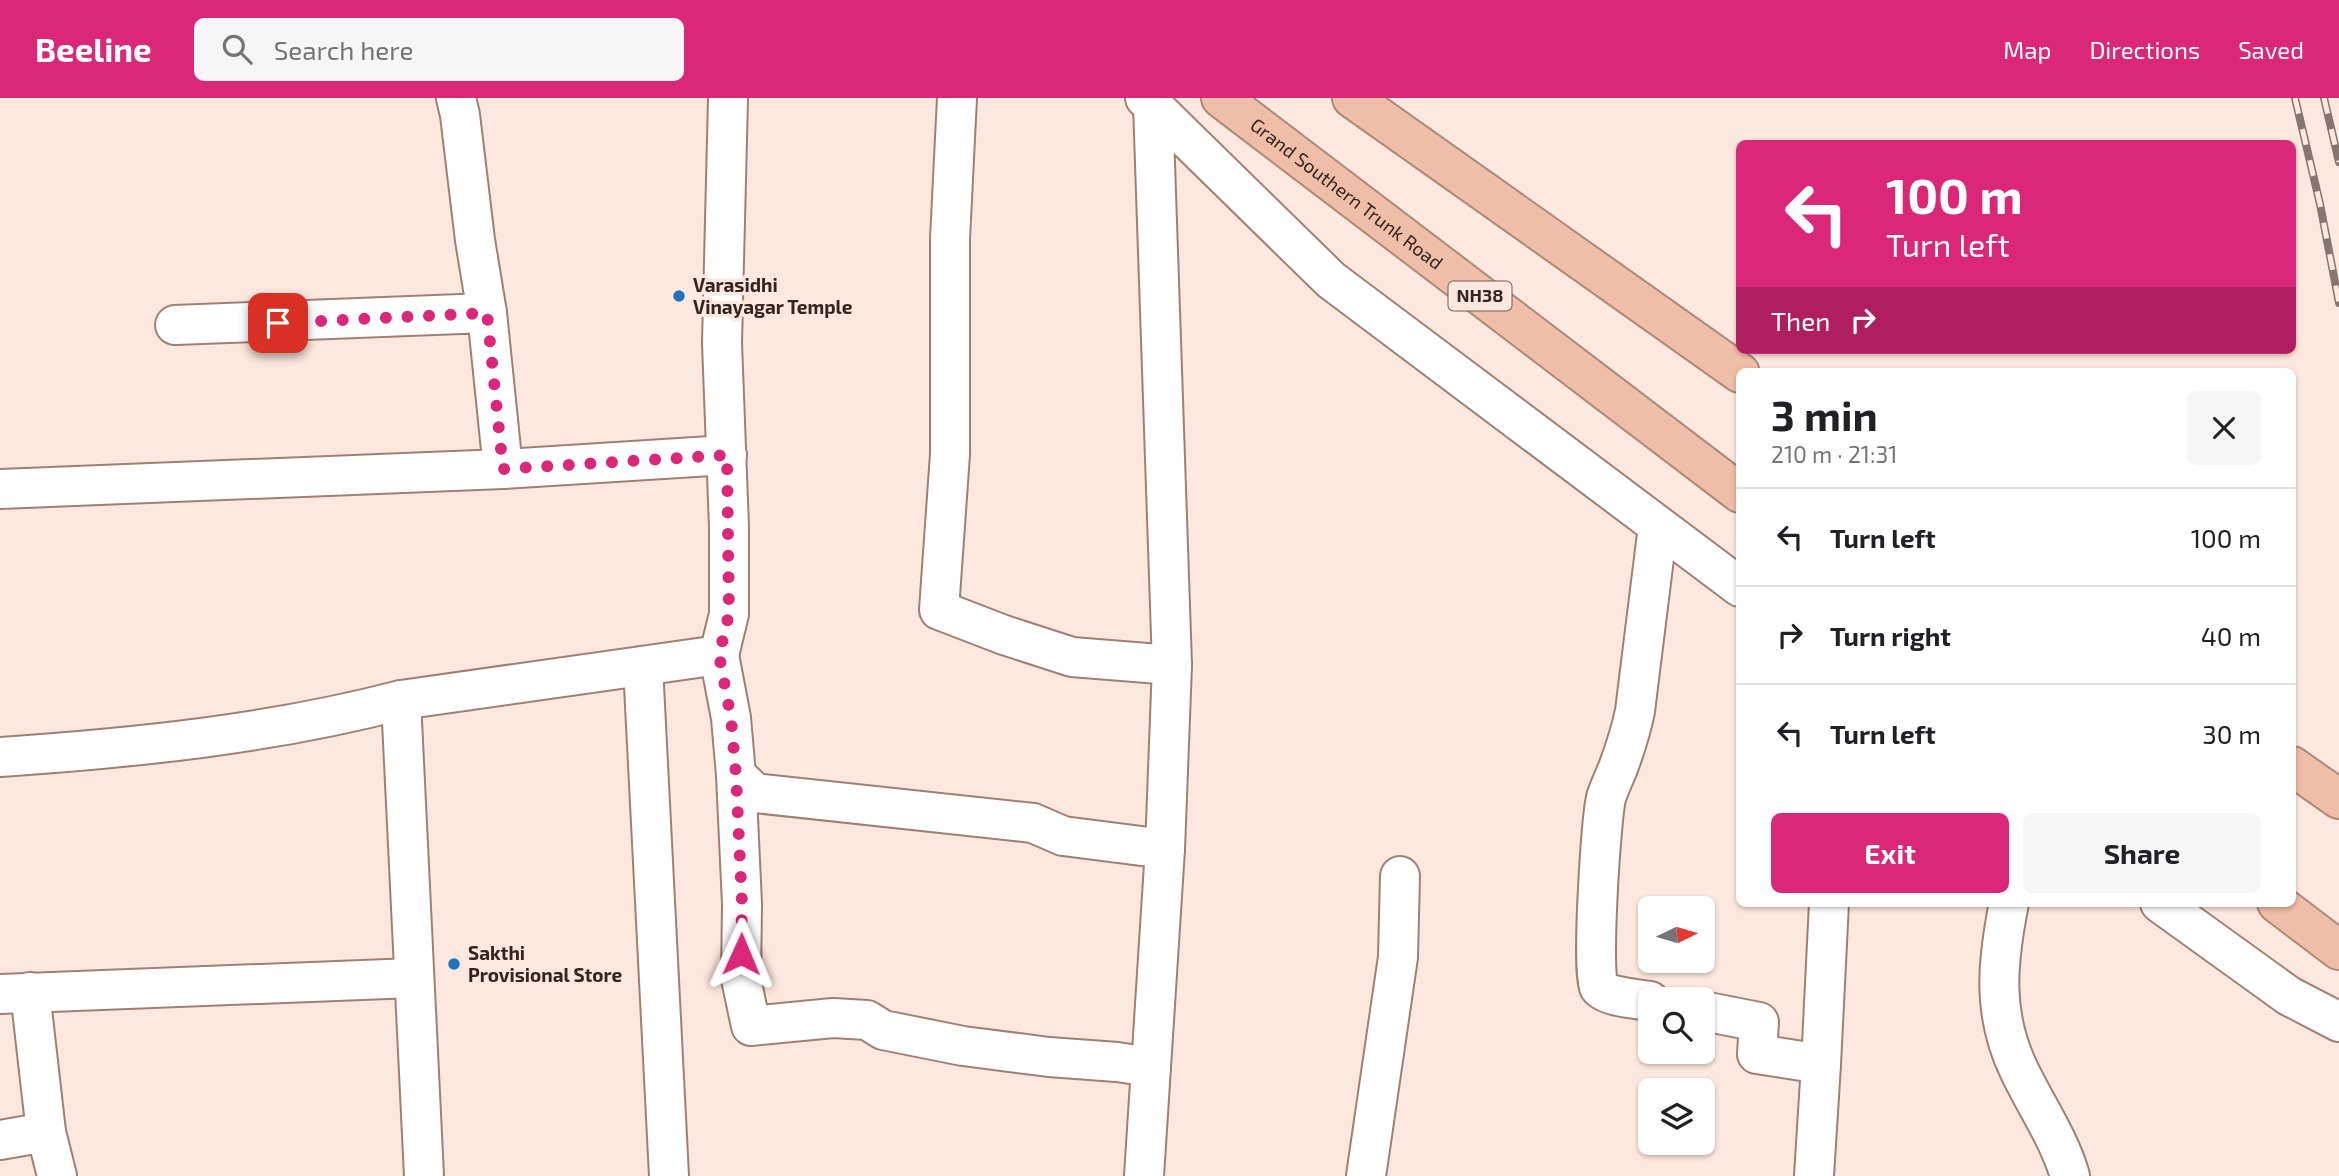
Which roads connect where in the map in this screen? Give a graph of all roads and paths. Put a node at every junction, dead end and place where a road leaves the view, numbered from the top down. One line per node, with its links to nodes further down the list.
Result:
1 (456, 98): 7 (street)
2 (728, 98): 10 (street)
3 (957, 98): 17 (street)
4 (1221, 98): 13 (highway, Grand Southern Trunk Road / NH38)
5 (1352, 98): 9 (highway)
6 (1149, 101): 14 (street); 17 (street)
7 (487, 313): 8 (street); 11 (street)
8 (175, 326)
9 (1736, 370)
10 (727, 455): 11 (street); 16 (street)
11 (503, 469): 12 (street)
12 (0, 489)
13 (1736, 491)
14 (1658, 526): 15 (street); 33 (street)
15 (1736, 584)
16 (719, 655): 18 (street); 22 (street)
17 (1172, 665): 24 (street)
18 (643, 666): 19 (street); 42 (street)
19 (401, 700): 20 (street); 31 (street)
20 (0, 757)
21 (2296, 769): 23 (highway)
22 (736, 775): 24 (street); 37 (street)
23 (2339, 799)
24 (1165, 849): 37 (street)
25 (1400, 876): 44 (street)
26 (1829, 907): 36 (street)
27 (2008, 907): 46 (street)
28 (2167, 907): 35 (street)
29 (2282, 907): 30 (highway)
30 (2334, 946)
31 (413, 978): 32 (street); 41 (street)
32 (15, 993): 38 (street)
33 (1638, 999)
34 (1715, 1013): 36 (street)
35 (2339, 1022)
36 (1821, 1063): 45 (street)
37 (1151, 1067): 43 (street)
38 (46, 1132): 39 (street); 40 (street)
39 (0, 1140)
40 (57, 1176)
41 (424, 1176)
42 (669, 1176)
43 (1144, 1176)
44 (1366, 1176)
45 (1814, 1176)
46 (2070, 1176)

